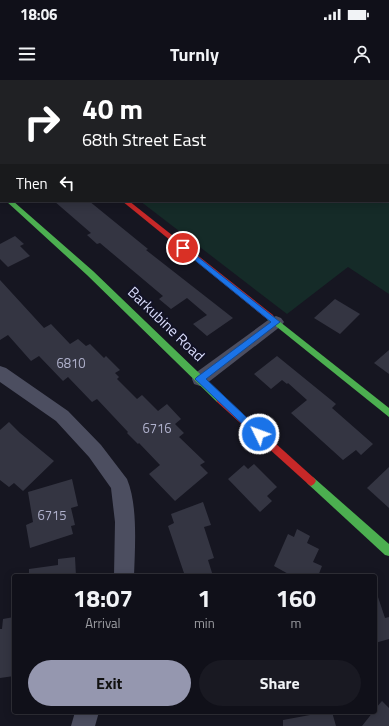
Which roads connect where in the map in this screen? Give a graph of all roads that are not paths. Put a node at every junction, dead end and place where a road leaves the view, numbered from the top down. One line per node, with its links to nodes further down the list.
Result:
1 (10, 202): 5 (street, Barkubine Road)
2 (126, 202): 3 (street)
3 (276, 322): 5 (street); 6 (street)
4 (0, 373): 8 (street)
5 (200, 379): 7 (street, Barkubine Road)
6 (389, 413)
7 (389, 550)
8 (124, 574)
9 (86, 714): 10 (street)
10 (83, 726)

